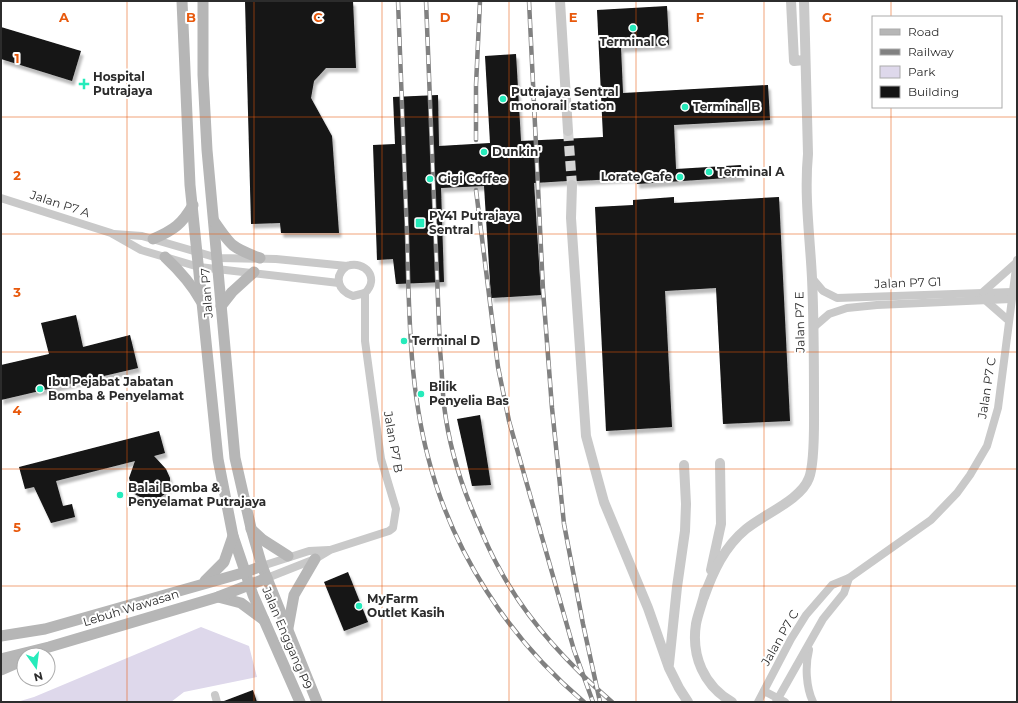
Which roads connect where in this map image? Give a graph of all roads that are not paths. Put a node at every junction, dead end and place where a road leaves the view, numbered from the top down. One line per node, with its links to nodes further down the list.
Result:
1 (182, 1): 10 (main road, Jalan P7)
2 (203, 1): 11 (main road, Jalan P7)
3 (560, 1): 7 (street)
4 (790, 1): 6 (street)
5 (804, 1): 6 (street, Jalan P7 E)
6 (805, 60): 22 (street, Jalan P7 E)
7 (568, 131)
8 (572, 185): 54 (street)
9 (1, 198): 12 (street, Jalan P7 A)
10 (193, 204): 13 (main road); 14 (main road, Jalan P7)
11 (213, 219): 16 (main road); 18 (main road, Jalan P7)
12 (111, 233): 13 (street, Jalan P7 A); 15 (street, Jalan P7 A)
13 (154, 239): 14 (street, Jalan P7 A)
14 (198, 253): 18 (street, Jalan P7 A); 20 (main road, Jalan P7)
15 (165, 257): 20 (street, Jalan P7 A); 28 (main road)
16 (260, 258): 18 (street, Jalan P7 B); 19 (street, Jalan P7 B)
17 (1017, 261): 25 (street); 26 (street, Jalan P7 C)
18 (218, 263): 20 (street, Jalan P7 A); 21 (street); 27 (main road, Jalan P7)
19 (347, 266): 23 (street); 24 (street, Jalan P7 B)
20 (199, 267): 28 (main road, Jalan P7)
21 (254, 272): 23 (street); 27 (main road)
22 (812, 278): 25 (street, Jalan P7 G1); 30 (street, Jalan P7 E)
23 (339, 283): 24 (street)
24 (365, 293): 35 (street, Jalan P7 B)
25 (983, 296): 26 (street, Jalan P7 G1); 29 (street); 30 (street, Jalan P7 G1)
26 (1012, 296): 29 (street, Jalan P7 C)
27 (221, 306): 33 (main road, Jalan P7)
28 (204, 307): 34 (main road, Jalan P7)
29 (1008, 320): 41 (street, Jalan P7 C)
30 (814, 328): 45 (street, Jalan P7 E)
31 (720, 463): 45 (street)
32 (684, 465): 54 (street)
33 (251, 528): 36 (main road); 38 (main road, Jalan P7)
34 (233, 536): 39 (main road, Jalan P7); 42 (main road)
35 (330, 550): 36 (street, Jalan P7 B); 37 (street, Jalan P7 B)
36 (288, 556): 38 (street, Jalan P7 B)
37 (315, 559): 40 (street, Jalan P7 B); 47 (main road)
38 (262, 566): 39 (main road, Lebuh Wawasan); 40 (main road, Jalan P7)
39 (246, 572): 42 (main road, Lebuh Wawasan); 43 (main road, Jalan Enggang P9)
40 (266, 578): 43 (main road, Lebuh Wawasan); 47 (main road, Jalan P7)
41 (849, 578): 49 (street); 56 (street, Jalan P7 C)
42 (202, 583): 48 (main road, Lebuh Wawasan)
43 (250, 584): 44 (main road, Lebuh Wawasan); 46 (main road, Jalan Enggang P9)
44 (218, 596): 46 (main road); 50 (main road, Lebuh Wawasan)
45 (704, 598): 57 (street)
46 (264, 620): 59 (main road, Jalan Enggang P9)
47 (288, 630): 60 (main road, Jalan Enggang P9)
48 (4, 634)
49 (812, 640): 58 (street); 63 (street)
50 (49, 647)
51 (16, 655): 52 (main road, Lebuh Wawasan)
52 (1, 659)
53 (16, 663): 55 (main road)
54 (669, 668): 61 (street)
55 (1, 670)
56 (764, 691): 58 (street); 62 (street, Jalan P7 C)
57 (728, 700)
58 (779, 701)
59 (300, 702)
60 (317, 702)
61 (688, 702)
62 (758, 702)
63 (813, 702)

